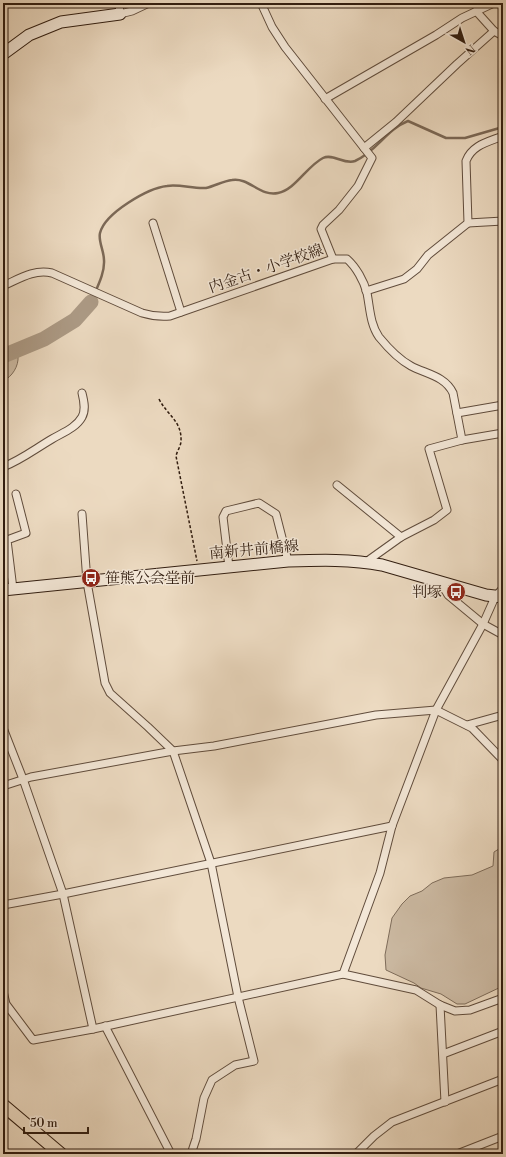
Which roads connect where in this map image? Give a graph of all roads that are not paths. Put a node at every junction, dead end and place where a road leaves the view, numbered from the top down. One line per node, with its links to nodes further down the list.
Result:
1 (119, 3): 6 (street)
2 (149, 3): 6 (street)
3 (261, 3): 10 (street)
4 (494, 3): 5 (street)
5 (476, 11): 7 (street); 10 (street)
6 (120, 14): 9 (main road)
7 (494, 30): 8 (street); 12 (street)
8 (503, 36)
9 (3, 54)
10 (325, 99): 12 (street)
11 (503, 136): 15 (street)
12 (364, 148): 16 (street)
13 (503, 221): 15 (street)
14 (153, 223): 19 (street)
15 (468, 223): 18 (street)
16 (333, 259): 18 (street, 内金古・小学校線); 19 (street, 内金古・小学校線)
17 (3, 286): 19 (street, 内金古・小学校線)
18 (366, 291): 22 (street, 内金古・小学校線)
19 (182, 312)
20 (82, 393): 25 (street)
21 (503, 405): 22 (street)
22 (457, 413): 24 (street, 内金古・小学校線)
23 (503, 433): 24 (street)
24 (462, 440): 29 (street)
25 (3, 467)
26 (337, 485): 29 (street)
27 (16, 494): 36 (street)
28 (82, 514): 34 (street)
29 (401, 537): 31 (street)
30 (288, 561): 31 (main road, 南新井前橋線); 32 (main road, 南新井前橋線); 32 (street)
31 (366, 562): 33 (main road, 南新井前橋線)
32 (229, 567): 34 (main road, 南新井前橋線)
33 (440, 581): 37 (main road, 南新井前橋線); 38 (street)
34 (87, 582): 36 (main road, 南新井前橋線); 44 (street)
35 (503, 588): 37 (street)
36 (8, 590)
37 (499, 597): 38 (street)
38 (483, 624): 39 (street); 40 (street)
39 (503, 635)
40 (436, 710): 42 (street); 44 (street); 48 (street)
41 (503, 715): 42 (street)
42 (467, 726): 45 (street)
43 (3, 728): 46 (street)
44 (173, 751): 46 (street); 49 (street)
45 (503, 760)
46 (23, 779): 47 (street); 50 (street)
47 (3, 786)
48 (392, 826): 49 (street); 52 (street)
49 (211, 862): 50 (street); 54 (street)
50 (63, 894): 51 (street); 58 (street)
51 (3, 905)
52 (343, 974): 54 (street); 56 (street)
53 (3, 990): 58 (street)
54 (238, 997): 57 (street); 67 (street)
55 (503, 998): 56 (street)
56 (440, 1005): 60 (street)
57 (105, 1026): 58 (street); 66 (street)
58 (93, 1029)
59 (503, 1031): 60 (street)
60 (443, 1054): 62 (street)
61 (503, 1079): 62 (street)
62 (445, 1102): 68 (street)
63 (3, 1104): 65 (main road)
64 (503, 1136): 69 (street)
65 (61, 1154)
66 (171, 1154)
67 (191, 1154)
68 (356, 1154)
69 (457, 1154)

